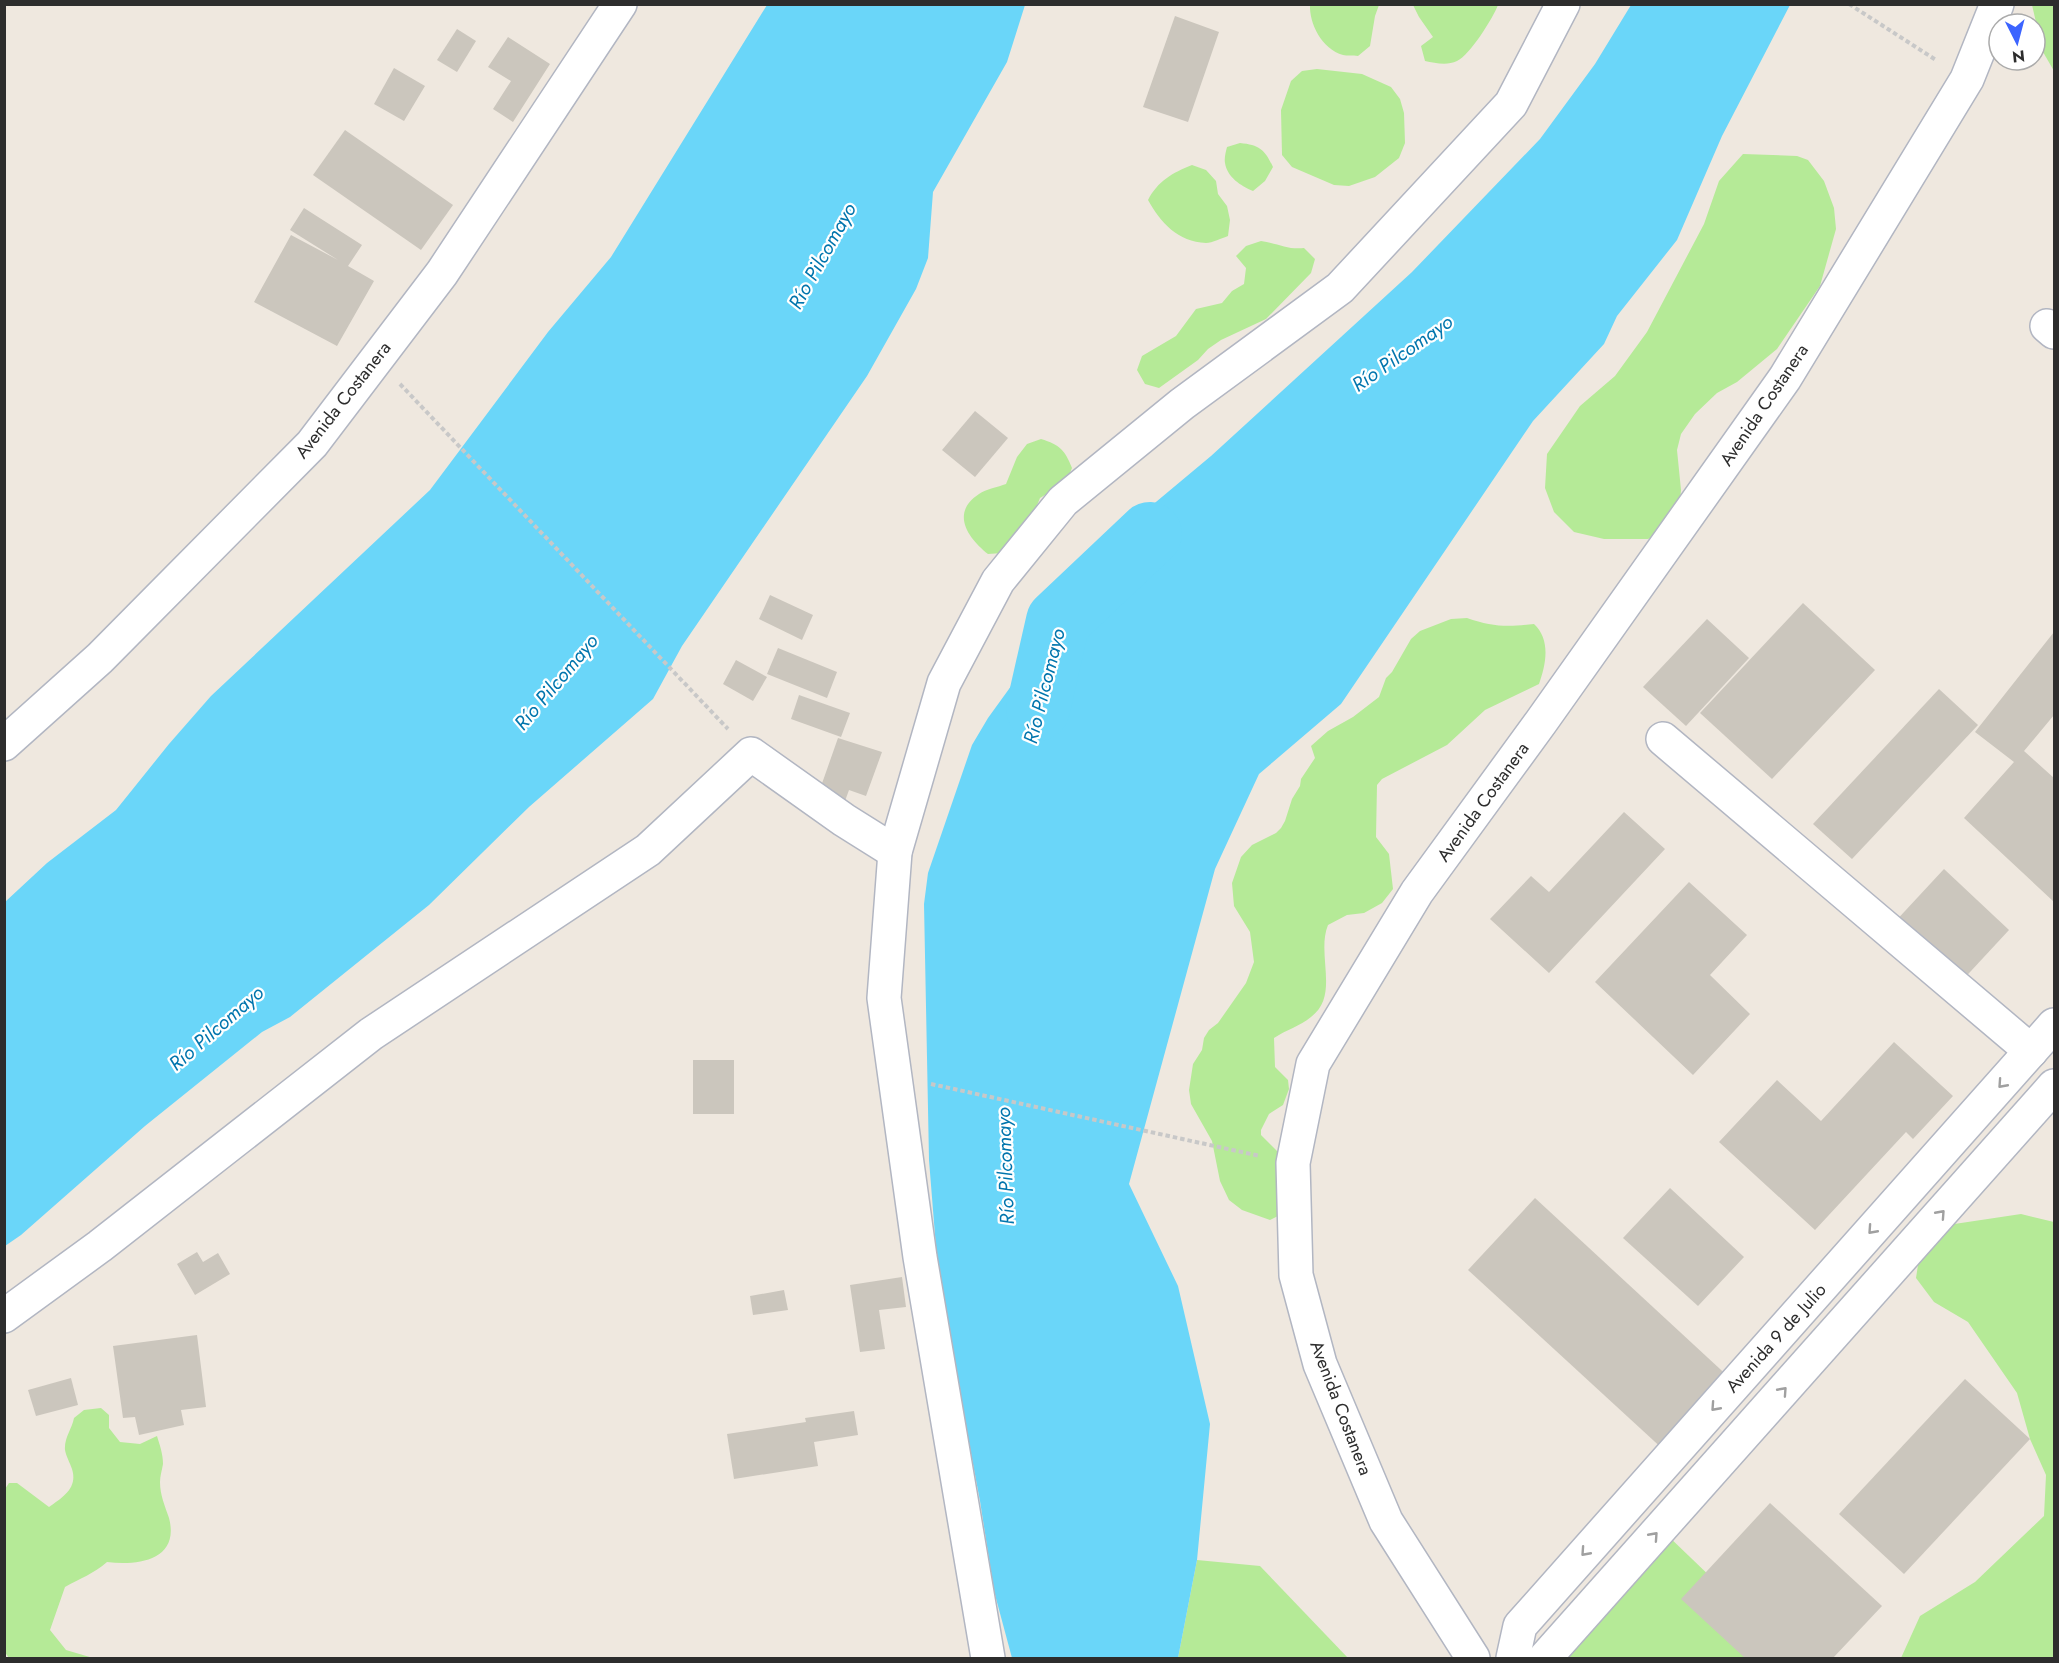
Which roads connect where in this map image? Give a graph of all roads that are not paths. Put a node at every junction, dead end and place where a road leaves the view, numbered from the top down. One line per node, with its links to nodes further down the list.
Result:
1 (620, 4): 5 (street, Avenida Costanera)
2 (1563, 4): 6 (street)
3 (1997, 4): 12 (street, Avenida Costanera)
4 (1663, 739): 8 (street)
5 (4, 744)
6 (895, 852): 10 (street); 11 (street)
7 (2055, 1024): 8 (street, Avenida 9 de Julio)
8 (2031, 1051): 13 (street, Avenida 9 de Julio, one-way to 13)
9 (2055, 1086): 14 (street, one-way to 9)
10 (4, 1316)
11 (988, 1659)
12 (1473, 1659)
13 (1513, 1659)
14 (1545, 1659)

